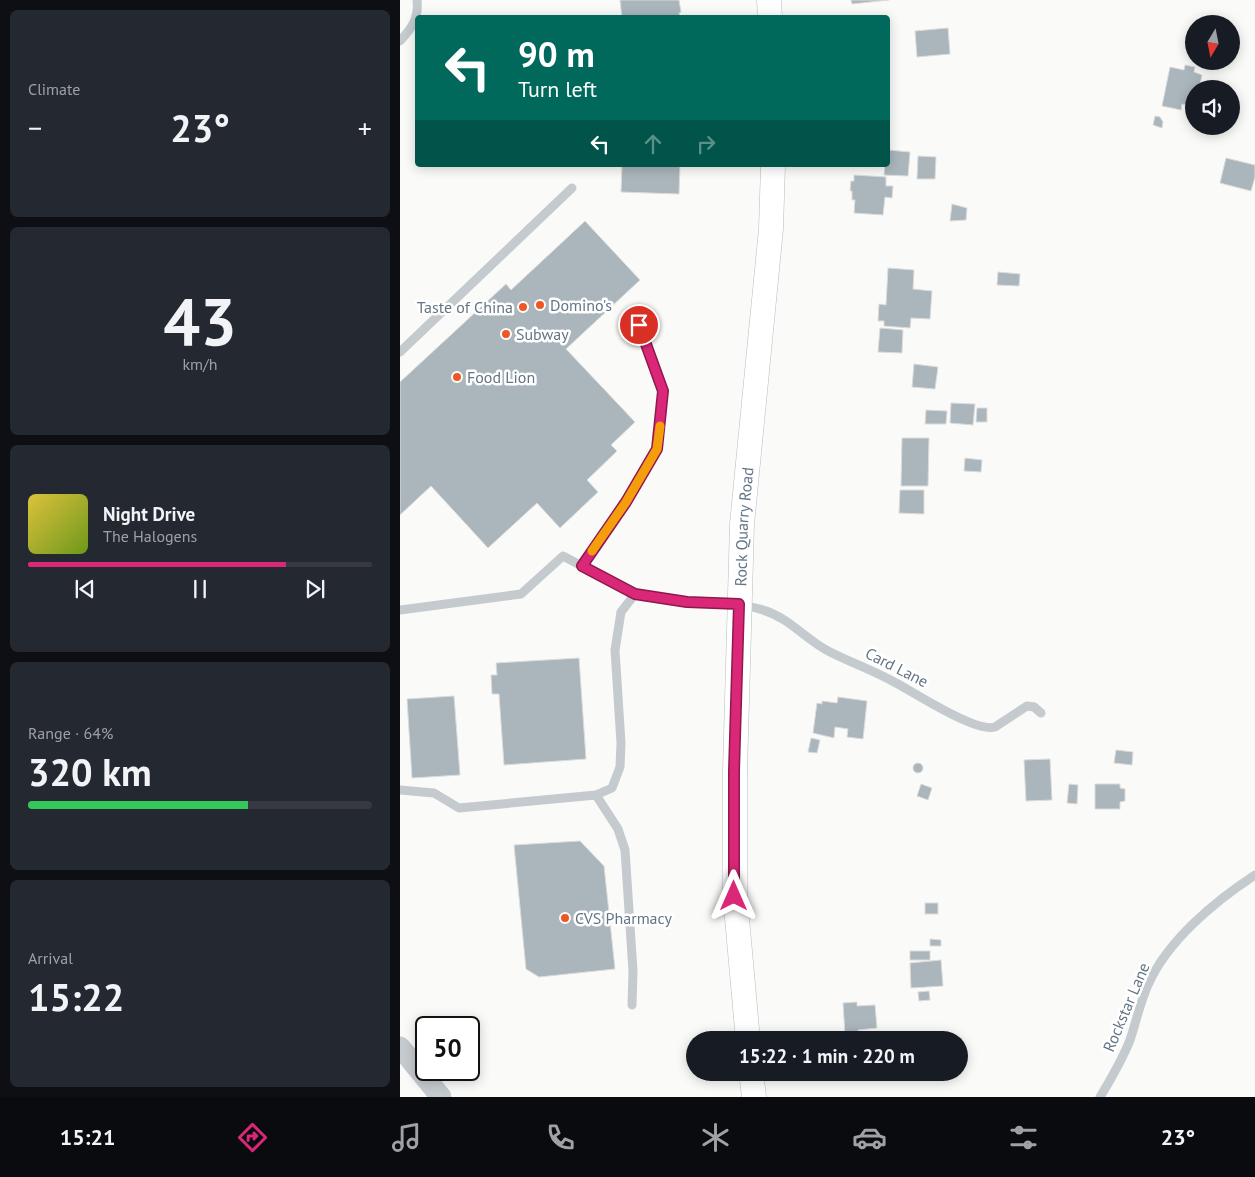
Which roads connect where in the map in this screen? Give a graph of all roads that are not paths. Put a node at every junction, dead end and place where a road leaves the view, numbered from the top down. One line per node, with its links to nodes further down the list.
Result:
1 (416, 0): 3 (lane)
2 (769, 0): 4 (main road)
3 (417, 15)
4 (770, 15)
5 (415, 21): 6 (lane)
6 (400, 41)
7 (773, 167): 13 (main road, Rock Quarry Road)
8 (572, 188): 10 (lane)
9 (639, 325): 11 (lane)
10 (400, 352)
11 (582, 566): 12 (lane); 14 (lane)
12 (635, 594): 13 (lane); 17 (lane)
13 (739, 604): 15 (lane, Card Lane); 20 (main road, Rock Quarry Road)
14 (400, 610)
15 (1041, 712)
16 (400, 790): 17 (lane)
17 (596, 795): 19 (lane)
18 (1255, 875): 25 (lane, Rockstar Lane)
19 (632, 1005)
20 (747, 1031)
21 (400, 1047): 23 (street)
22 (752, 1081): 24 (main road)
23 (441, 1097)
24 (754, 1097)
25 (1100, 1097)

